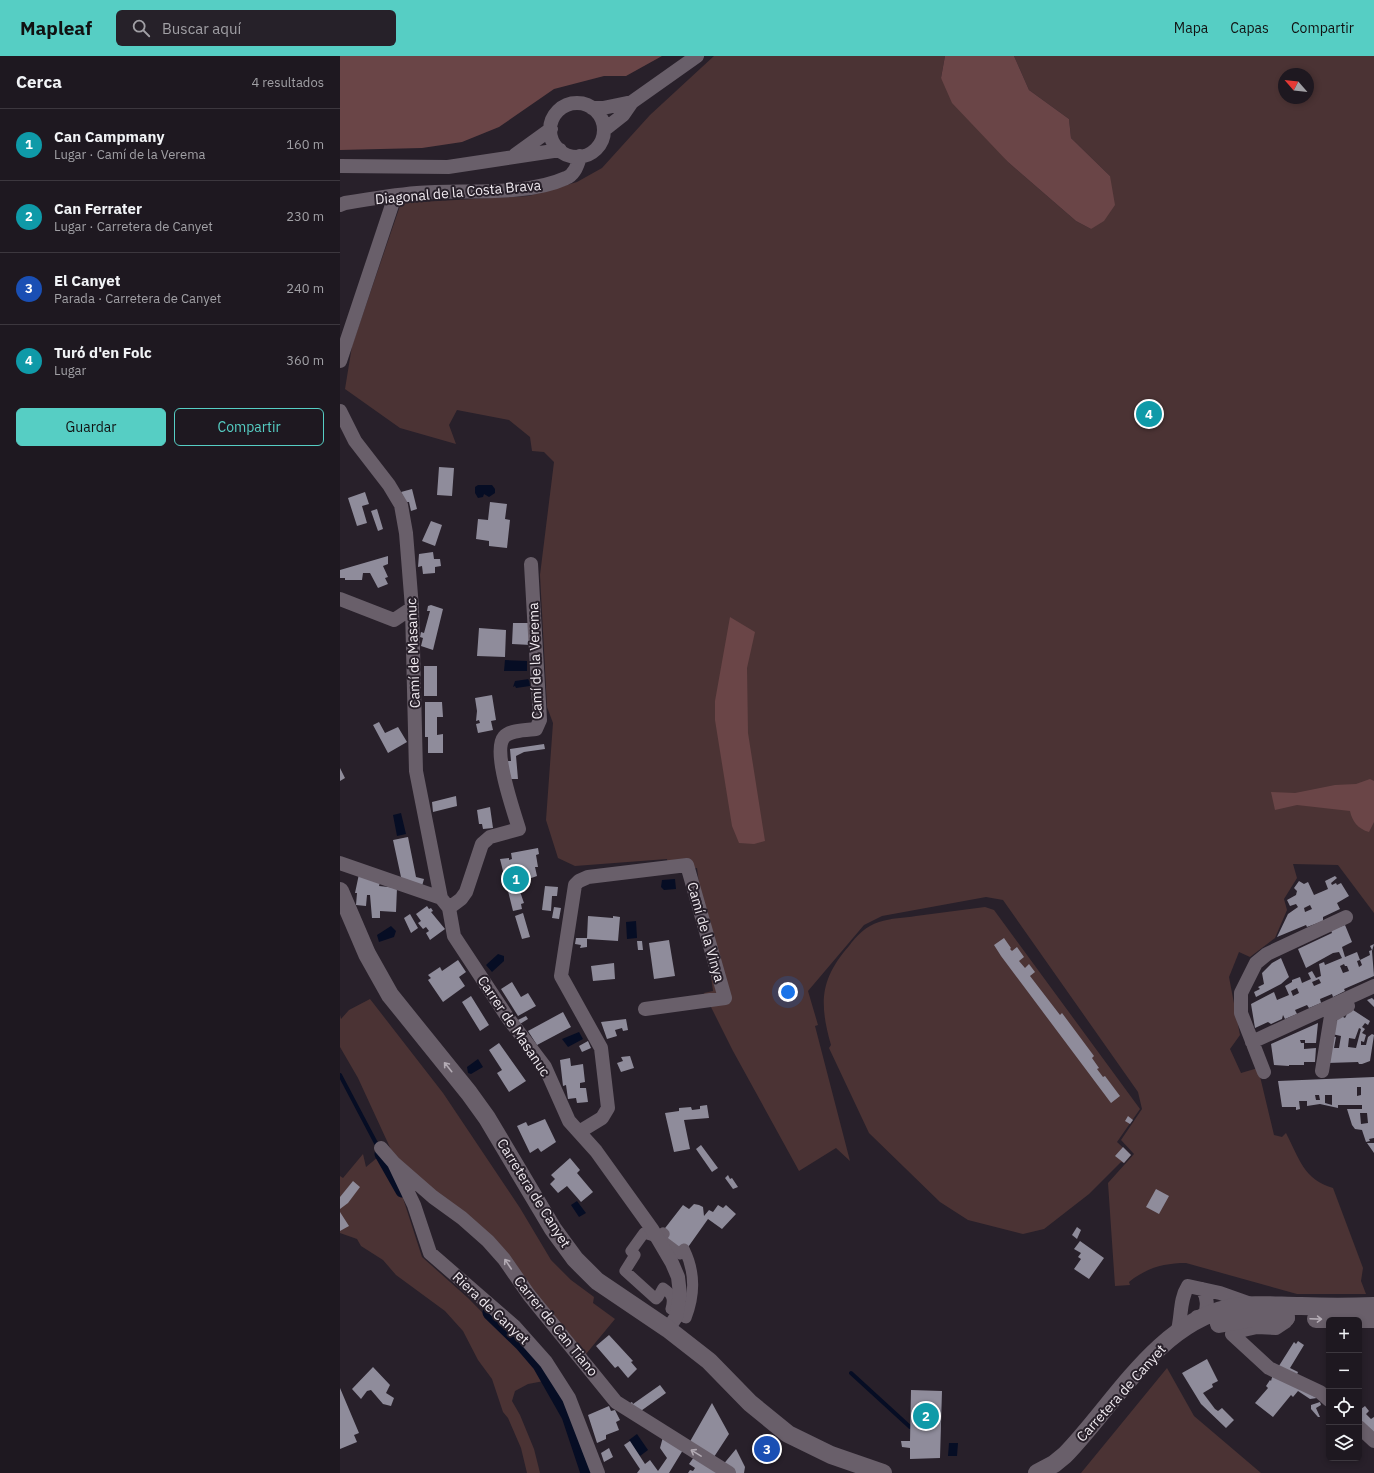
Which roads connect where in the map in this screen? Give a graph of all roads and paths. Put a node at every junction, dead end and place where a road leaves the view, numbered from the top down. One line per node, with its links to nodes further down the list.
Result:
1 (697, 56): 2 (street)
2 (632, 102): 3 (street); 5 (street)
3 (592, 108): 4 (street); 5 (street)
4 (551, 129): 6 (street); 7 (street)
5 (604, 130): 8 (street)
6 (562, 152): 7 (street); 8 (street); 10 (street, Diagonal de la Costa Brava)
7 (514, 156): 9 (street)
8 (580, 156): 10 (street, Diagonal de la Costa Brava)
9 (340, 166)
10 (553, 183): 11 (street, Diagonal de la Costa Brava)
11 (395, 196): 12 (street, Diagonal de la Costa Brava); 13 (street)
12 (340, 205)
13 (340, 361)
14 (340, 411): 17 (street, Camí de Masanuc)
15 (531, 564): 20 (street, Camí de la Verema)
16 (340, 599): 17 (street)
17 (412, 608): 20 (street, Camí de Masanuc)
18 (340, 863): 20 (street)
19 (340, 891): 41 (street, Carretera de Canyet, one-way to 19)
20 (445, 903): 28 (street, Carrer de Masanuc)
21 (1346, 917): 25 (street)
22 (340, 920): 34 (street, Carretera de Canyet)
23 (1371, 987): 25 (street); 26 (street)
24 (645, 1009): 28 (street, Camí de la Vinya)
25 (1252, 1042): 27 (street)
26 (1322, 1071)
27 (1264, 1072)
28 (579, 1132): 31 (street, Carrer de Masanuc)
29 (381, 1148): 30 (street, Riera de Canyet)
30 (394, 1164): 49 (street, Riera de Canyet); 50 (street, Carrer de Can Tiano, one-way to 30)
31 (657, 1237): 37 (street, Carrer de Masanuc); 37 (street)
32 (1202, 1289): 33 (street); 36 (street); 38 (street)
33 (1182, 1304): 38 (street); 42 (street)
34 (615, 1305): 41 (street); 44 (street, Carretera de Canyet)
35 (1374, 1306): 36 (street, Carretera de Canyet)
36 (1253, 1311): 38 (street); 39 (street, Carretera de Canyet); 43 (street, Carretera de Canyet)
37 (677, 1312): 41 (street, Carrer de Masanuc)
38 (1204, 1317): 42 (street, Carretera de Canyet); 43 (street)
39 (1288, 1318): 40 (street, Carretera de Canyet, one-way to 40); 45 (street)
40 (1374, 1319)
41 (668, 1329): 44 (street); 48 (street, Carretera de Canyet)
42 (1177, 1334): 52 (street, Carretera de Canyet)
43 (1155, 1364): 53 (street, Carretera de Canyet)
44 (703, 1368): 48 (street, Carretera de Canyet)
45 (1326, 1397)
46 (1362, 1430): 47 (street)
47 (1374, 1441)
48 (859, 1470): 51 (street, Carretera de Canyet)
49 (598, 1473)
50 (729, 1473)
51 (883, 1473)
52 (1037, 1473)
53 (1059, 1473)

